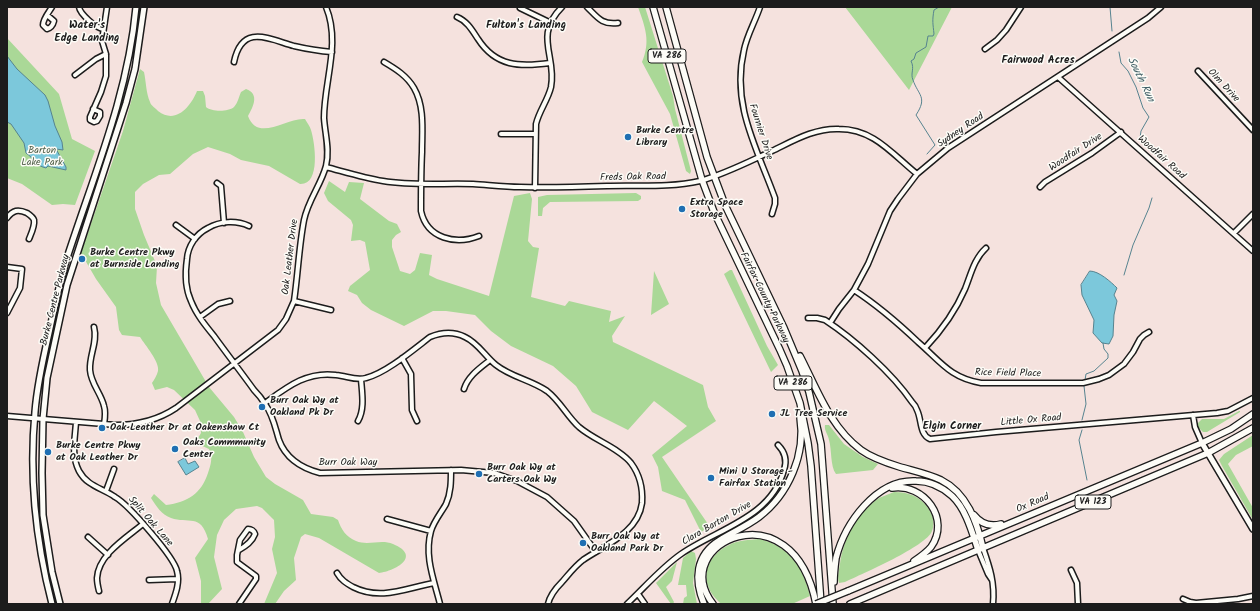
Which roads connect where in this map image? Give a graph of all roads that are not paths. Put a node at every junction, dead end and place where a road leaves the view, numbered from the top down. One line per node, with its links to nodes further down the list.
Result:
1 (52, 7): 15 (street)
2 (79, 7): 19 (street)
3 (108, 7): 19 (street)
4 (136, 7): 79 (main road, Burke Centre Parkway)
5 (144, 7): 80 (main road, Burke Centre Parkway)
6 (326, 7): 21 (street, Oak Leather Drive)
7 (562, 7): 17 (street)
8 (587, 7): 18 (street)
9 (653, 7): 38 (highway, Fairfax County Parkway / VA 286)
10 (666, 7): 37 (highway, Fairfax County Parkway / VA 286)
11 (760, 7): 34 (street, Fournier Drive)
12 (1021, 7): 20 (street)
13 (1161, 7): 28 (street, Sydney Road)
14 (520, 8): 17 (street)
15 (47, 15)
16 (457, 17): 25 (street)
17 (551, 23): 25 (street)
18 (618, 23)
19 (104, 30): 22 (street)
20 (985, 49)
21 (332, 52): 23 (street); 35 (street, Oak Leather Drive)
22 (106, 54): 27 (street); 29 (street)
23 (234, 62)
24 (384, 62): 40 (street)
25 (550, 63): 33 (street)
26 (1198, 71): 30 (street, Olm Drive)
27 (76, 75)
28 (1058, 77): 31 (street, Woodfair Road); 36 (street, Sydney Road)
29 (93, 109)
30 (1253, 130)
31 (1121, 132): 41 (street, Woodfair Drive); 49 (street, Woodfair Road)
32 (501, 134): 33 (street)
33 (535, 134): 42 (street)
34 (760, 157): 36 (street, Freds Oak Road); 37 (street, Freds Oak Road); 43 (street, Fournier Drive)
35 (326, 167): 40 (street, Freds Oak Road); 58 (street, Oak Leather Drive)
36 (917, 174): 56 (street, Sydney Road)
37 (714, 177): 38 (street, Freds Oak Road); 65 (highway, Fairfax County Parkway / VA 286)
38 (702, 180): 42 (street, Freds Oak Road); 71 (highway, Fairfax County Parkway / VA 286)
39 (217, 183): 46 (street)
40 (421, 184): 42 (street, Freds Oak Road); 50 (street)
41 (1040, 187)
42 (535, 188)
43 (772, 214)
44 (1253, 214): 49 (street)
45 (7, 218): 51 (street)
46 (224, 223): 48 (street, Burr Oak Way); 52 (street, Burr Oak Way)
47 (176, 225): 52 (street)
48 (249, 226)
49 (1234, 233): 54 (street, Woodfair Road)
50 (479, 236)
51 (29, 239)
52 (195, 239): 61 (street, Burr Oak Way)
53 (986, 248): 67 (street)
54 (1253, 251)
55 (7, 267): 60 (street)
56 (854, 290): 63 (street, Sydney Road); 67 (street, Rice Field Place)
57 (230, 301): 61 (street)
58 (294, 301): 59 (street); 70 (street, Oak Leather Drive)
59 (332, 310)
60 (7, 313)
61 (200, 317): 70 (street, Burr Oak Way)
62 (808, 318): 63 (street, Little Ox Road)
63 (830, 323): 77 (street, Little Ox Road)
64 (94, 327): 84 (street)
65 (784, 328): 93 (highway); 130 (highway, Fairfax County Parkway / VA 286)
66 (1149, 332): 67 (street, Rice Field Place)
67 (925, 348)
68 (402, 358): 69 (street); 72 (street); 82 (street)
69 (490, 360): 73 (street); 105 (street)
70 (235, 364): 75 (street, Burr Oak Way); 84 (street, Oak Leather Drive)
71 (787, 366): 126 (highway); 129 (highway, Fairfax County Parkway / VA 286)
72 (361, 380): 75 (street); 81 (street)
73 (464, 389)
74 (1253, 398): 77 (street, Little Ox Road)
75 (265, 403): 90 (street, Burr Oak Way)
76 (1253, 414): 86 (highway, Ox Road / VA 123)
77 (1193, 415): 86 (street)
78 (7, 416): 79 (street, Oak Leather Drive)
79 (34, 419): 80 (street, Oak Leather Drive); 98 (main road, Burke Centre Parkway)
80 (43, 420): 83 (street, Oak Leather Drive); 108 (main road, Burke Centre Parkway)
81 (358, 421)
82 (417, 421)
83 (76, 422): 84 (street, Oak Leather Drive); 92 (street, Split Oak Lane)
84 (104, 425)
85 (1253, 428): 88 (highway, Ox Road / VA 123)
86 (1202, 443): 88 (main road); 95 (highway, Ox Road / VA 123)
87 (778, 445): 115 (street, Clara Barton Drive)
88 (1208, 453): 97 (main road); 103 (highway, Ox Road / VA 123)
89 (114, 469): 92 (street)
90 (450, 470): 99 (street); 105 (street, Burr Oak Way)
91 (884, 490): 102 (highway); 110 (highway); 130 (highway)
92 (106, 491): 96 (street, Split Oak Lane)
93 (968, 506): 95 (highway); 100 (highway)
94 (387, 518): 99 (street)
95 (1021, 519): 100 (highway, Ox Road / VA 123)
96 (143, 524): 106 (street); 111 (street, Split Oak Lane)
97 (1253, 529)
98 (38, 531): 108 (main road); 118 (main road, Burke Centre Parkway)
99 (431, 531): 113 (street)
100 (980, 536): 102 (highway, Ox Road / VA 123); 103 (highway)
101 (88, 537): 106 (street)
102 (974, 539): 103 (highway); 110 (highway, Ox Road / VA 123)
103 (980, 549): 131 (highway, Ox Road / VA 123); 132 (street)
104 (239, 550): 104 (street); 121 (street)
105 (596, 552): 123 (street)
106 (108, 555): 114 (street)
107 (1071, 570): 133 (street)
108 (52, 572): 119 (main road, Burke Centre Parkway)
109 (337, 573): 113 (street)
110 (891, 573): 128 (highway, Ox Road / VA 123, bridge)
111 (178, 579): 112 (street); 120 (street, Split Oak Lane)
112 (149, 580)
113 (434, 583): 122 (street)
114 (99, 591)
115 (638, 594): 124 (street, Clara Barton Drive); 125 (street)
116 (1253, 596): 117 (street)
117 (1183, 599)
118 (52, 604)
119 (60, 604)
120 (172, 604)
121 (239, 604)
122 (440, 604)
123 (548, 604)
124 (627, 604)
125 (645, 604)
126 (704, 604)
127 (713, 604): 128 (highway)
128 (816, 604)
129 (821, 604)
130 (834, 604)
131 (850, 604)
132 (993, 604)
133 (1078, 604)

